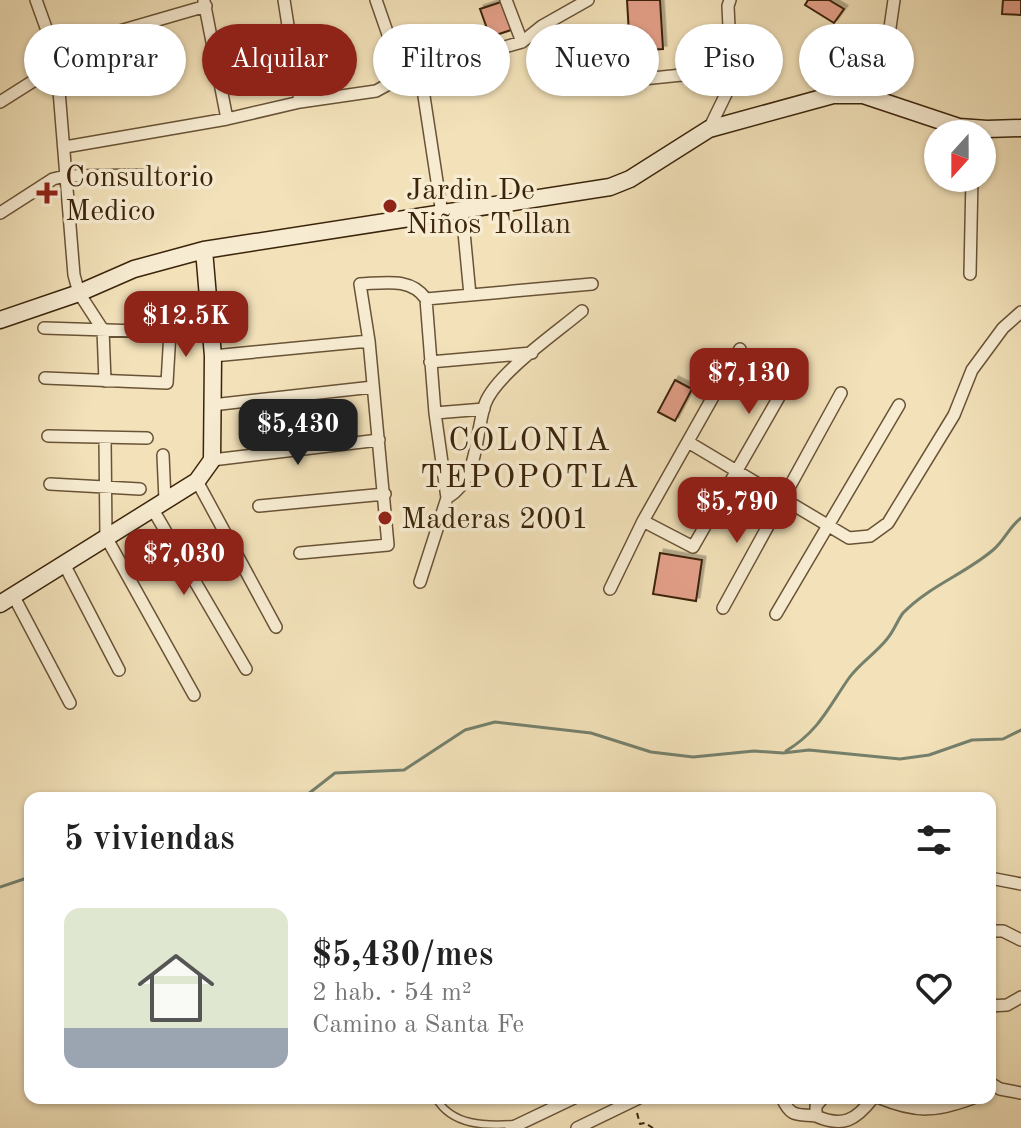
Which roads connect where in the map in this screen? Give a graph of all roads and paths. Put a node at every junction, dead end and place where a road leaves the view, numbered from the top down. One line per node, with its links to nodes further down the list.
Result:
1 (36, 0): 9 (street)
2 (284, 0): 24 (street)
3 (376, 0): 11 (street)
4 (506, 0): 14 (street)
5 (588, 0): 14 (street)
6 (730, 0): 12 (street)
7 (894, 0): 13 (street)
8 (205, 3): 10 (street); 25 (street)
9 (45, 24)
10 (138, 24)
11 (384, 24)
12 (729, 24)
13 (891, 24)
14 (522, 42): 15 (street)
15 (510, 45)
16 (24, 87): 23 (street)
17 (373, 90): 24 (street)
18 (60, 96): 30 (street)
19 (424, 96): 36 (street)
20 (725, 96): 28 (street)
21 (841, 96): 28 (street)
22 (866, 96): 26 (street)
23 (0, 102)
24 (300, 102): 25 (street)
25 (227, 119): 30 (street)
26 (936, 120)
27 (1021, 128): 29 (street)
28 (709, 129): 34 (street)
29 (996, 130)
30 (65, 147): 32 (street)
31 (143, 175): 32 (street)
32 (65, 176): 35 (street); 40 (street)
33 (972, 192): 38 (street)
34 (462, 211): 36 (street); 41 (street)
35 (0, 213)
36 (442, 214): 37 (street)
37 (204, 250): 40 (street); 51 (street)
38 (970, 274)
39 (592, 284): 41 (street)
40 (79, 293): 45 (street); 47 (street)
41 (470, 295): 42 (street)
42 (426, 299): 48 (street); 52 (street)
43 (582, 311): 50 (street)
44 (1021, 312): 80 (street)
45 (0, 320)
46 (44, 328): 47 (street)
47 (103, 330): 55 (street); 55 (street)
48 (369, 341): 51 (street); 56 (street)
49 (740, 349): 66 (street)
50 (532, 353): 52 (street); 60 (street)
51 (213, 356): 58 (street)
52 (430, 362): 61 (street)
53 (791, 376): 69 (street)
54 (45, 378): 55 (street)
55 (105, 381)
56 (373, 387): 58 (street); 65 (street)
57 (841, 393): 76 (street)
58 (212, 405): 68 (street)
59 (899, 405): 80 (street)
60 (484, 409): 61 (street); 75 (street)
61 (435, 413): 75 (street)
62 (48, 436): 63 (street)
63 (105, 438): 64 (street); 72 (street)
64 (147, 438)
65 (379, 440): 68 (street); 74 (street)
66 (688, 442): 69 (street); 79 (street)
67 (163, 455): 77 (street)
68 (212, 460): 70 (street)
69 (738, 472): 76 (street); 79 (street)
70 (197, 481): 77 (street); 89 (street)
71 (50, 484): 72 (street)
72 (104, 488): 73 (street); 81 (street)
73 (140, 489)
74 (385, 494): 78 (street); 82 (street)
75 (447, 498): 84 (street)
76 (783, 499): 80 (street); 87 (street)
77 (158, 504): 81 (street); 90 (street)
78 (259, 506)
79 (643, 521): 85 (street)
80 (827, 526): 88 (street)
81 (106, 537): 83 (street); 92 (street)
82 (300, 553)
83 (64, 564): 86 (street); 91 (street)
84 (420, 582)
85 (610, 589)
86 (6, 600): 93 (street)
87 (723, 608)
88 (776, 614)
89 (276, 627)
90 (246, 669)
91 (119, 670)
92 (194, 695)
93 (70, 703)
94 (996, 879): 95 (street)
95 (1021, 884)
96 (996, 931): 97 (street)
97 (1021, 940)
98 (1021, 997): 99 (street)
99 (996, 1006)
100 (996, 1089): 101 (street)
101 (1021, 1093)
102 (439, 1104): 111 (lane)
103 (562, 1104): 111 (street)
104 (638, 1104): 112 (street); 113 (path)
105 (785, 1104): 110 (street)
106 (818, 1104): 110 (street)
107 (868, 1104): 110 (street)
108 (898, 1104): 109 (street)
109 (954, 1104)
110 (816, 1116)
111 (519, 1126)
112 (577, 1128)
113 (653, 1128)

